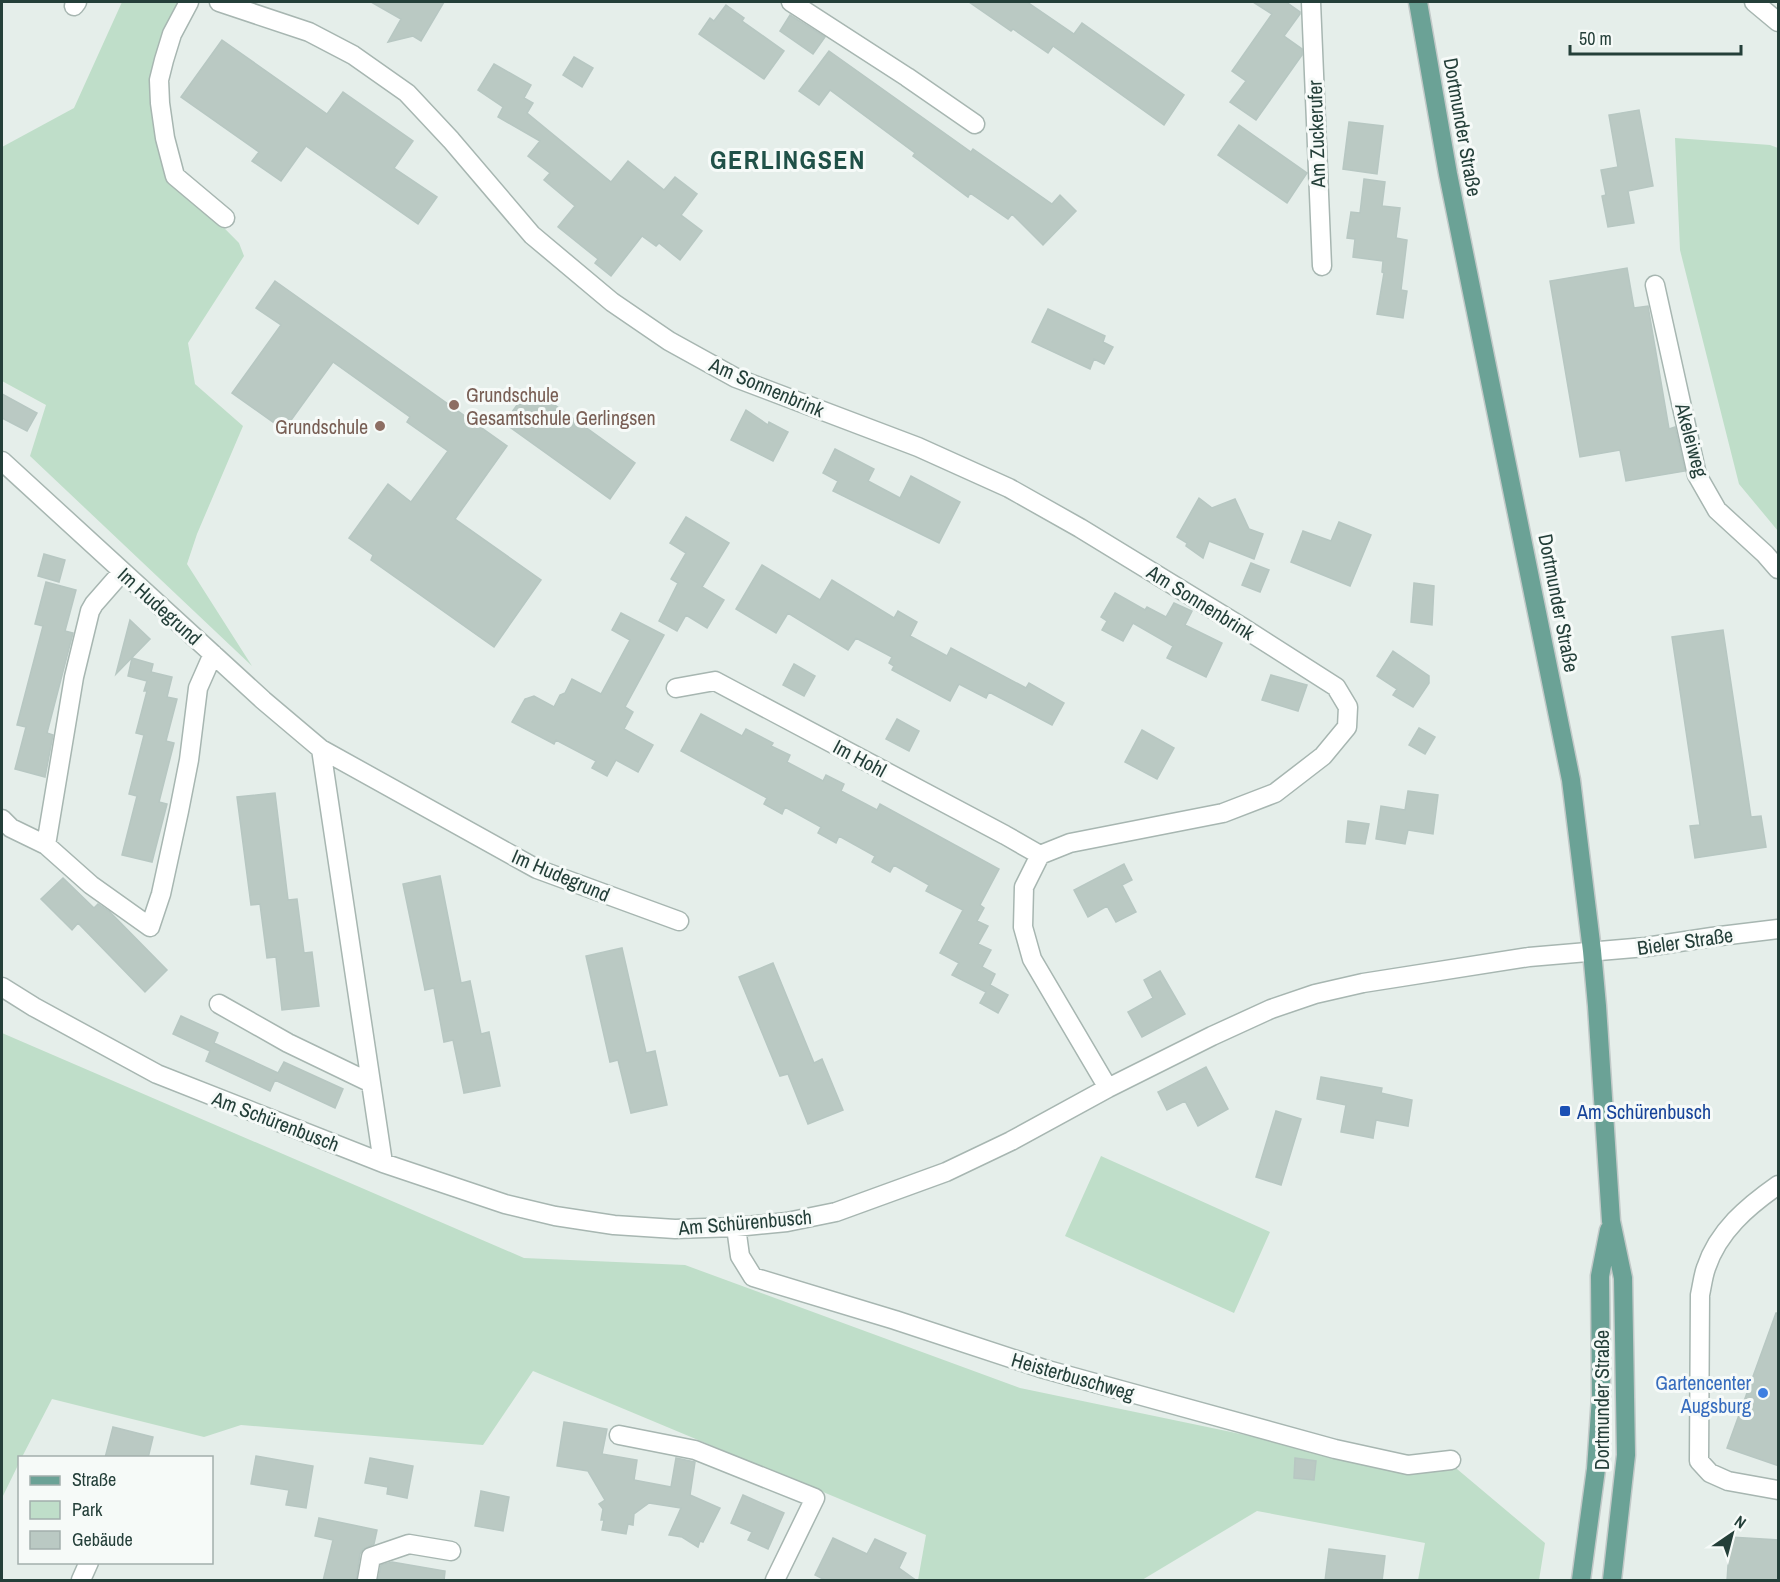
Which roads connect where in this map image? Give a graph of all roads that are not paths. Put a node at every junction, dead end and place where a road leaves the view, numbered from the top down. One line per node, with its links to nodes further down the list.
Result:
1 (189, 2): 9 (street)
2 (219, 2): 20 (street, Am Sonnenbrink)
3 (791, 2): 8 (street)
4 (1311, 2): 10 (street, Am Zuckerufer)
5 (1418, 2): 23 (main road, Dortmunder Straße)
6 (1754, 2): 7 (street)
7 (1779, 22)
8 (975, 124)
9 (225, 218)
10 (1322, 266)
11 (1655, 285): 13 (street, Akeleiweg)
12 (4, 468): 14 (street, Im Hudegrund)
13 (1779, 569)
14 (122, 572): 15 (street, Im Hudegrund); 19 (street)
15 (213, 654): 17 (street, Im Hudegrund); 19 (street)
16 (676, 688): 20 (street, Im Hohl)
17 (321, 749): 21 (street, Im Hudegrund); 26 (street)
18 (2, 819): 19 (street)
19 (46, 845)
20 (1040, 855): 27 (street)
21 (679, 921)
22 (1779, 929): 23 (street, Bieler Straße)
23 (1592, 951): 27 (street, Am Schürenbusch); 30 (main road, Dortmunder Straße)
24 (2, 987): 28 (street, Am Schürenbusch)
25 (219, 1004): 26 (street)
26 (371, 1083): 28 (street)
27 (1107, 1088): 31 (street, Am Schürenbusch)
28 (383, 1163): 31 (street, Am Schürenbusch)
29 (1779, 1185): 34 (street)
30 (1611, 1221): 40 (main road, Dortmunder Straße); 41 (main road, Dortmunder Straße)
31 (736, 1227): 33 (street, Heisterbuschweg)
32 (619, 1435): 39 (street)
33 (1451, 1460)
34 (1779, 1490)
35 (451, 1551): 38 (street)
36 (89, 1564): 37 (street)
37 (81, 1581)
38 (367, 1581)
39 (775, 1581)
40 (1581, 1581)
41 (1612, 1581)

